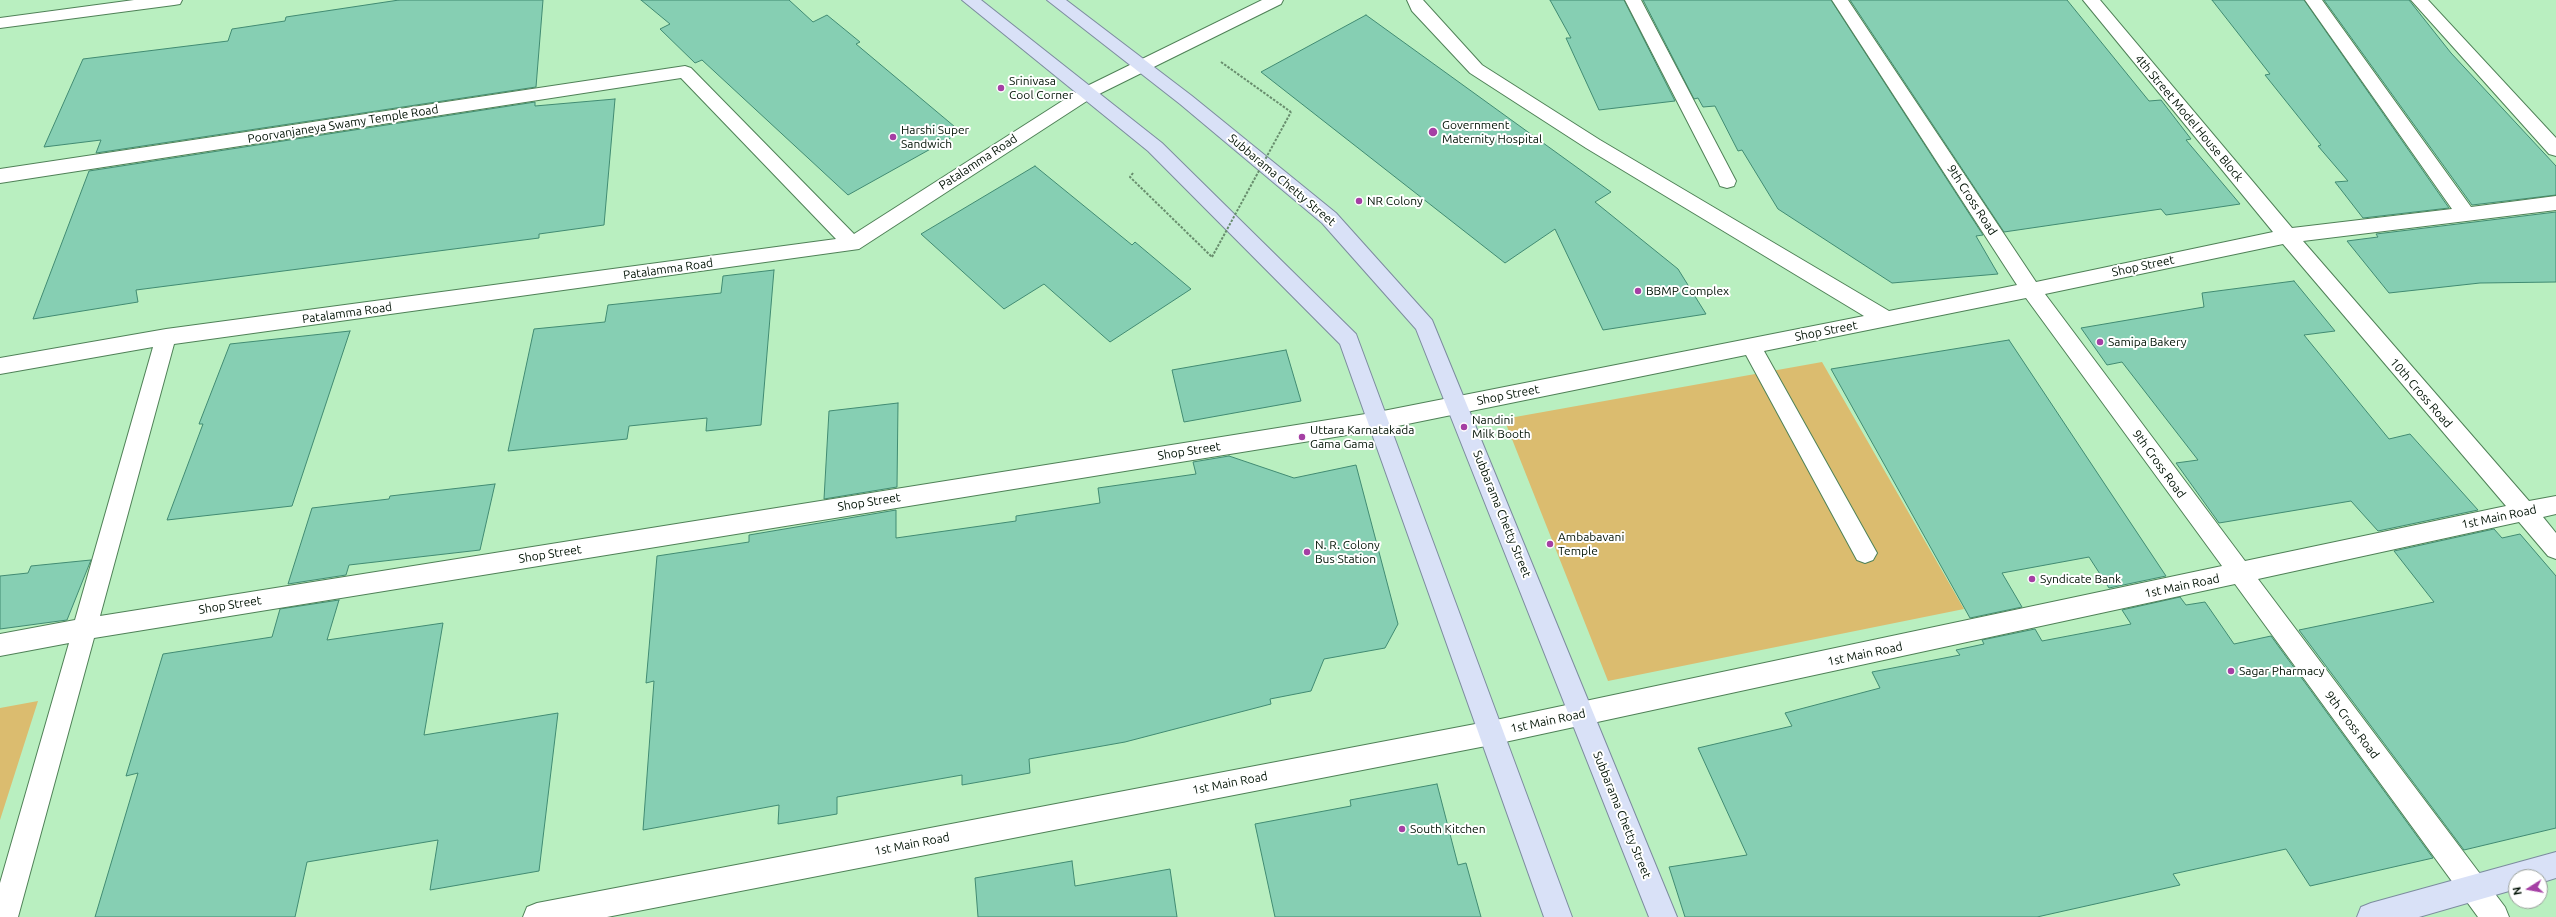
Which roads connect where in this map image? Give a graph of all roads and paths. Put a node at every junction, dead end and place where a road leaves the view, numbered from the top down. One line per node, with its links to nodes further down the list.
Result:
1 (174, 0): 11 (street)
2 (970, 0): 14 (main road)
3 (1055, 0): 13 (main road, Subbarama Chetty Street)
4 (1275, 0): 13 (street, Patalamma Road)
5 (1415, 0): 24 (street)
6 (1632, 0): 18 (street)
7 (1840, 0): 23 (street, 9th Cross Road)
8 (2091, 0): 21 (street, 4th Street Model House Block)
9 (2313, 0): 20 (street)
10 (2419, 0): 15 (street)
11 (0, 23)
12 (1219, 60): 17 (path, bridge)
13 (1140, 65): 14 (street, Patalamma Road); 28 (main road, Subbarama Chetty Street)
14 (1087, 92): 22 (street, Patalamma Road); 29 (main road)
15 (2556, 150)
16 (0, 176): 22 (street, Poorvanjaneya Swamy Temple Road)
17 (1130, 177)
18 (1727, 181)
19 (2556, 203): 20 (street, Shop Street)
20 (2466, 214): 21 (street, Shop Street)
21 (2287, 236): 23 (street, Shop Street); 31 (street, 10th Cross Road)
22 (852, 244): 25 (street, Patalamma Road)
23 (2031, 290): 24 (street, Shop Street); 34 (street, 9th Cross Road)
24 (1886, 319): 26 (street, Shop Street)
25 (166, 337): 27 (street, Patalamma Road); 35 (street)
26 (1751, 346): 28 (street, Shop Street); 33 (street)
27 (0, 366)
28 (1458, 405): 29 (street, Shop Street); 37 (main road, Subbarama Chetty Street)
29 (1378, 421): 35 (street, Shop Street); 38 (main road)
30 (2556, 505): 31 (street, 1st Main Road)
31 (2523, 512): 32 (street, 10th Cross Road); 34 (street, 1st Main Road)
32 (2556, 550)
33 (1865, 553)
34 (2240, 574): 37 (street, 1st Main Road); 40 (street, 9th Cross Road)
35 (85, 629): 36 (street, Shop Street); 41 (street)
36 (0, 645)
37 (1582, 714): 38 (street, 1st Main Road); 44 (main road, Subbarama Chetty Street)
38 (1491, 733): 42 (street, 1st Main Road); 43 (main road)
39 (2556, 865): 40 (main road)
40 (2474, 888): 45 (main road); 46 (street, 9th Cross Road)
41 (4, 917)
42 (537, 917)
43 (1558, 917)
44 (1663, 917)
45 (2371, 917)
46 (2495, 917)

